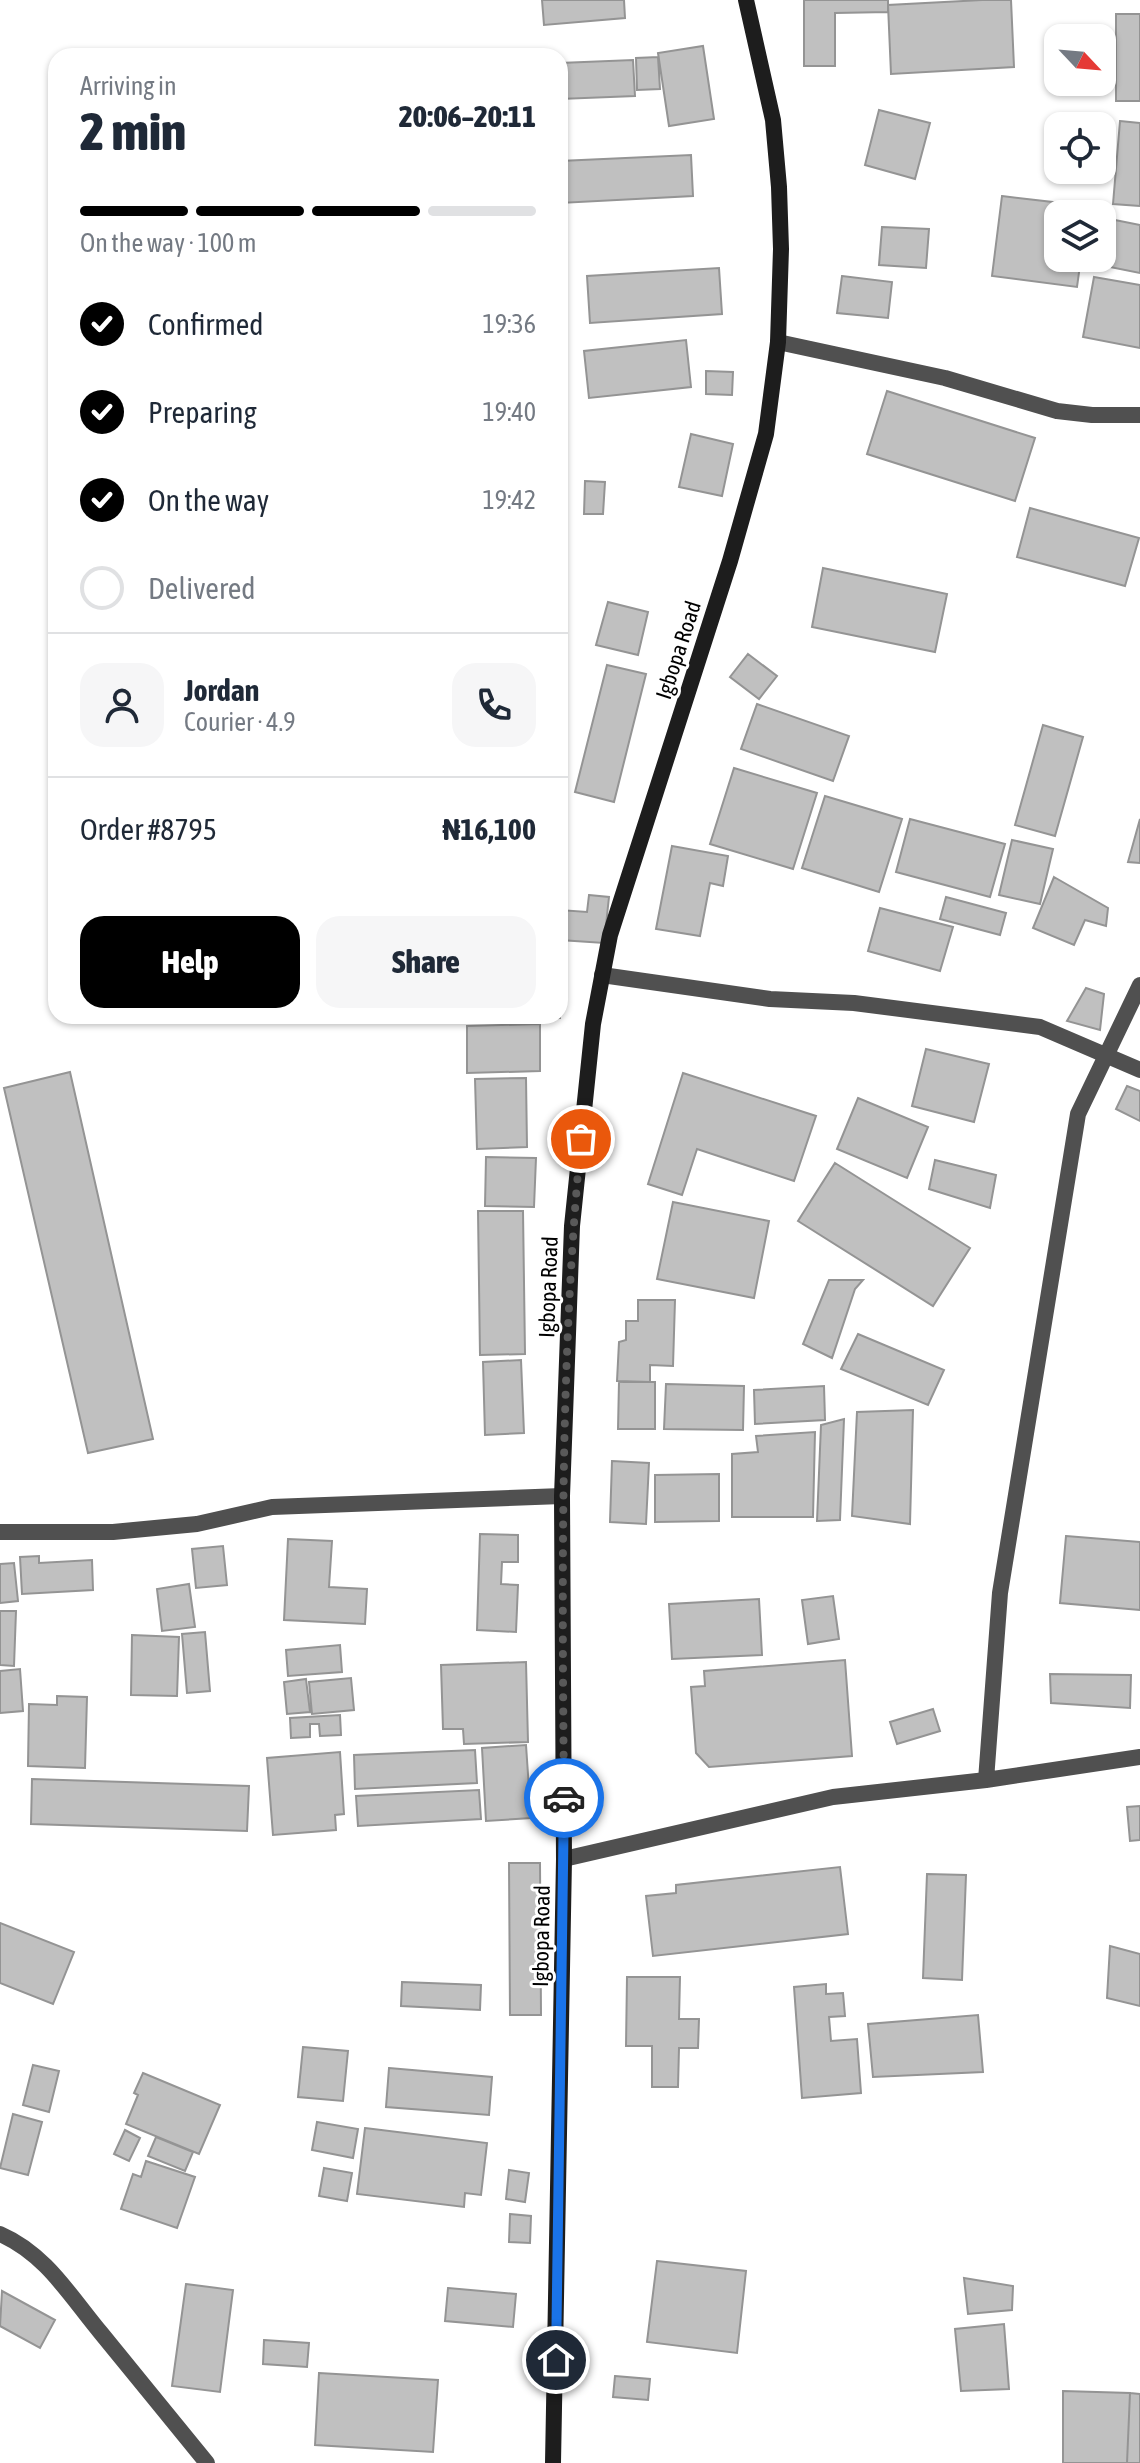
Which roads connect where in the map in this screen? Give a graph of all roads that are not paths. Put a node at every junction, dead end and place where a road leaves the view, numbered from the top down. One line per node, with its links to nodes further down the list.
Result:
1 (746, 0): 2 (street, Igbopa Road)
2 (778, 342): 3 (street); 4 (street, Igbopa Road)
3 (1140, 415)
4 (602, 975): 6 (street); 8 (street, Igbopa Road)
5 (1140, 985): 6 (street)
6 (1104, 1056): 7 (street); 11 (street)
7 (1140, 1070)
8 (562, 1496): 9 (street); 12 (street, Igbopa Road)
9 (0, 1532)
10 (1140, 1757): 11 (street)
11 (986, 1780): 12 (street)
12 (564, 1859): 15 (street, Igbopa Road)
13 (0, 2234): 14 (street)
14 (207, 2463)
15 (553, 2463)

